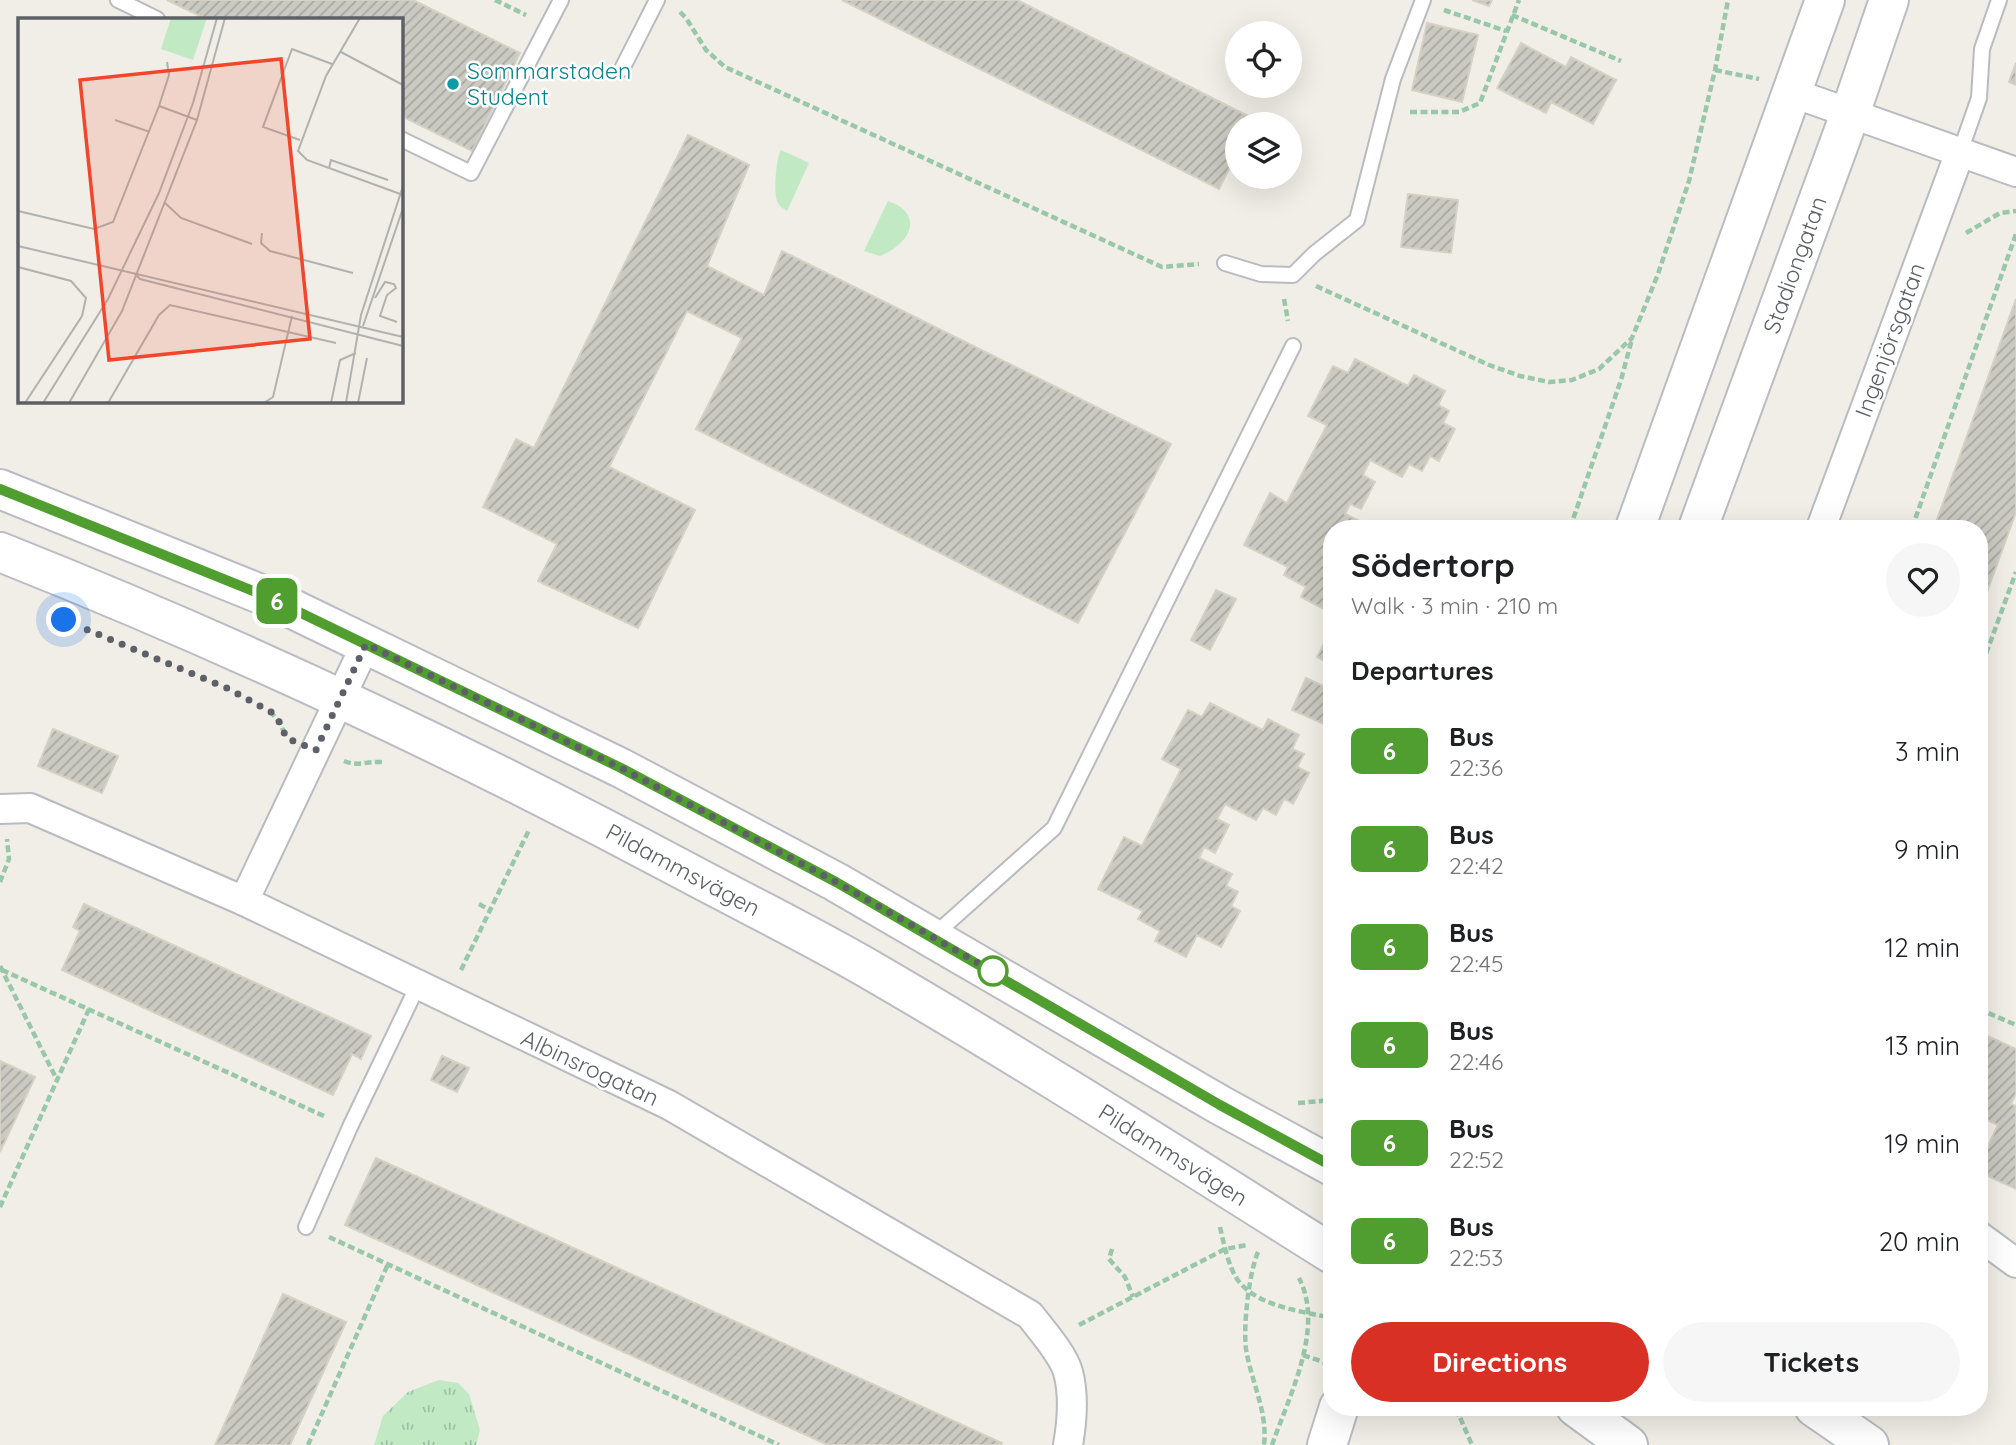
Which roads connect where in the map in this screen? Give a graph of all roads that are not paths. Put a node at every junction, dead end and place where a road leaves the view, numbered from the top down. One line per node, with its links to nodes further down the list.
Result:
1 (118, 0): 8 (lane)
2 (561, 0): 12 (lane)
3 (657, 0): 9 (lane)
4 (1825, 0): 10 (main road)
5 (1889, 0): 11 (main road, Stadiongatan)
6 (1999, 0): 13 (lane)
7 (1422, 2): 15 (lane)
8 (155, 18)
9 (622, 69)
10 (1793, 93): 11 (street); 18 (main road)
11 (1850, 114): 13 (street); 19 (main road, Stadiongatan)
12 (402, 139)
13 (1960, 152): 14 (street); 20 (street, Ingenjörsgatan)
14 (2016, 172)
15 (1225, 262)
16 (1293, 346): 26 (lane)
17 (0, 489): 22 (main road)
18 (1638, 520)
19 (1701, 520)
20 (1824, 520)
21 (0, 552): 23 (main road, Pildammsvägen)
22 (366, 644): 23 (street); 26 (main road)
23 (340, 699): 25 (street); 31 (main road, Pildammsvägen)
24 (3, 808): 25 (street, Albinsrogatan)
25 (244, 901): 27 (street, Albinsrogatan)
26 (932, 937): 28 (main road)
27 (418, 985): 29 (lane); 36 (street, Albinsrogatan)
28 (1323, 1161)
29 (306, 1227)
30 (1988, 1243): 32 (street)
31 (1323, 1248)
32 (2016, 1263)
33 (1336, 1416): 37 (main road)
34 (1588, 1416): 38 (main road)
35 (1827, 1416): 39 (main road)
36 (1068, 1445)
37 (1327, 1445)
38 (1628, 1445)
39 (1869, 1445)

